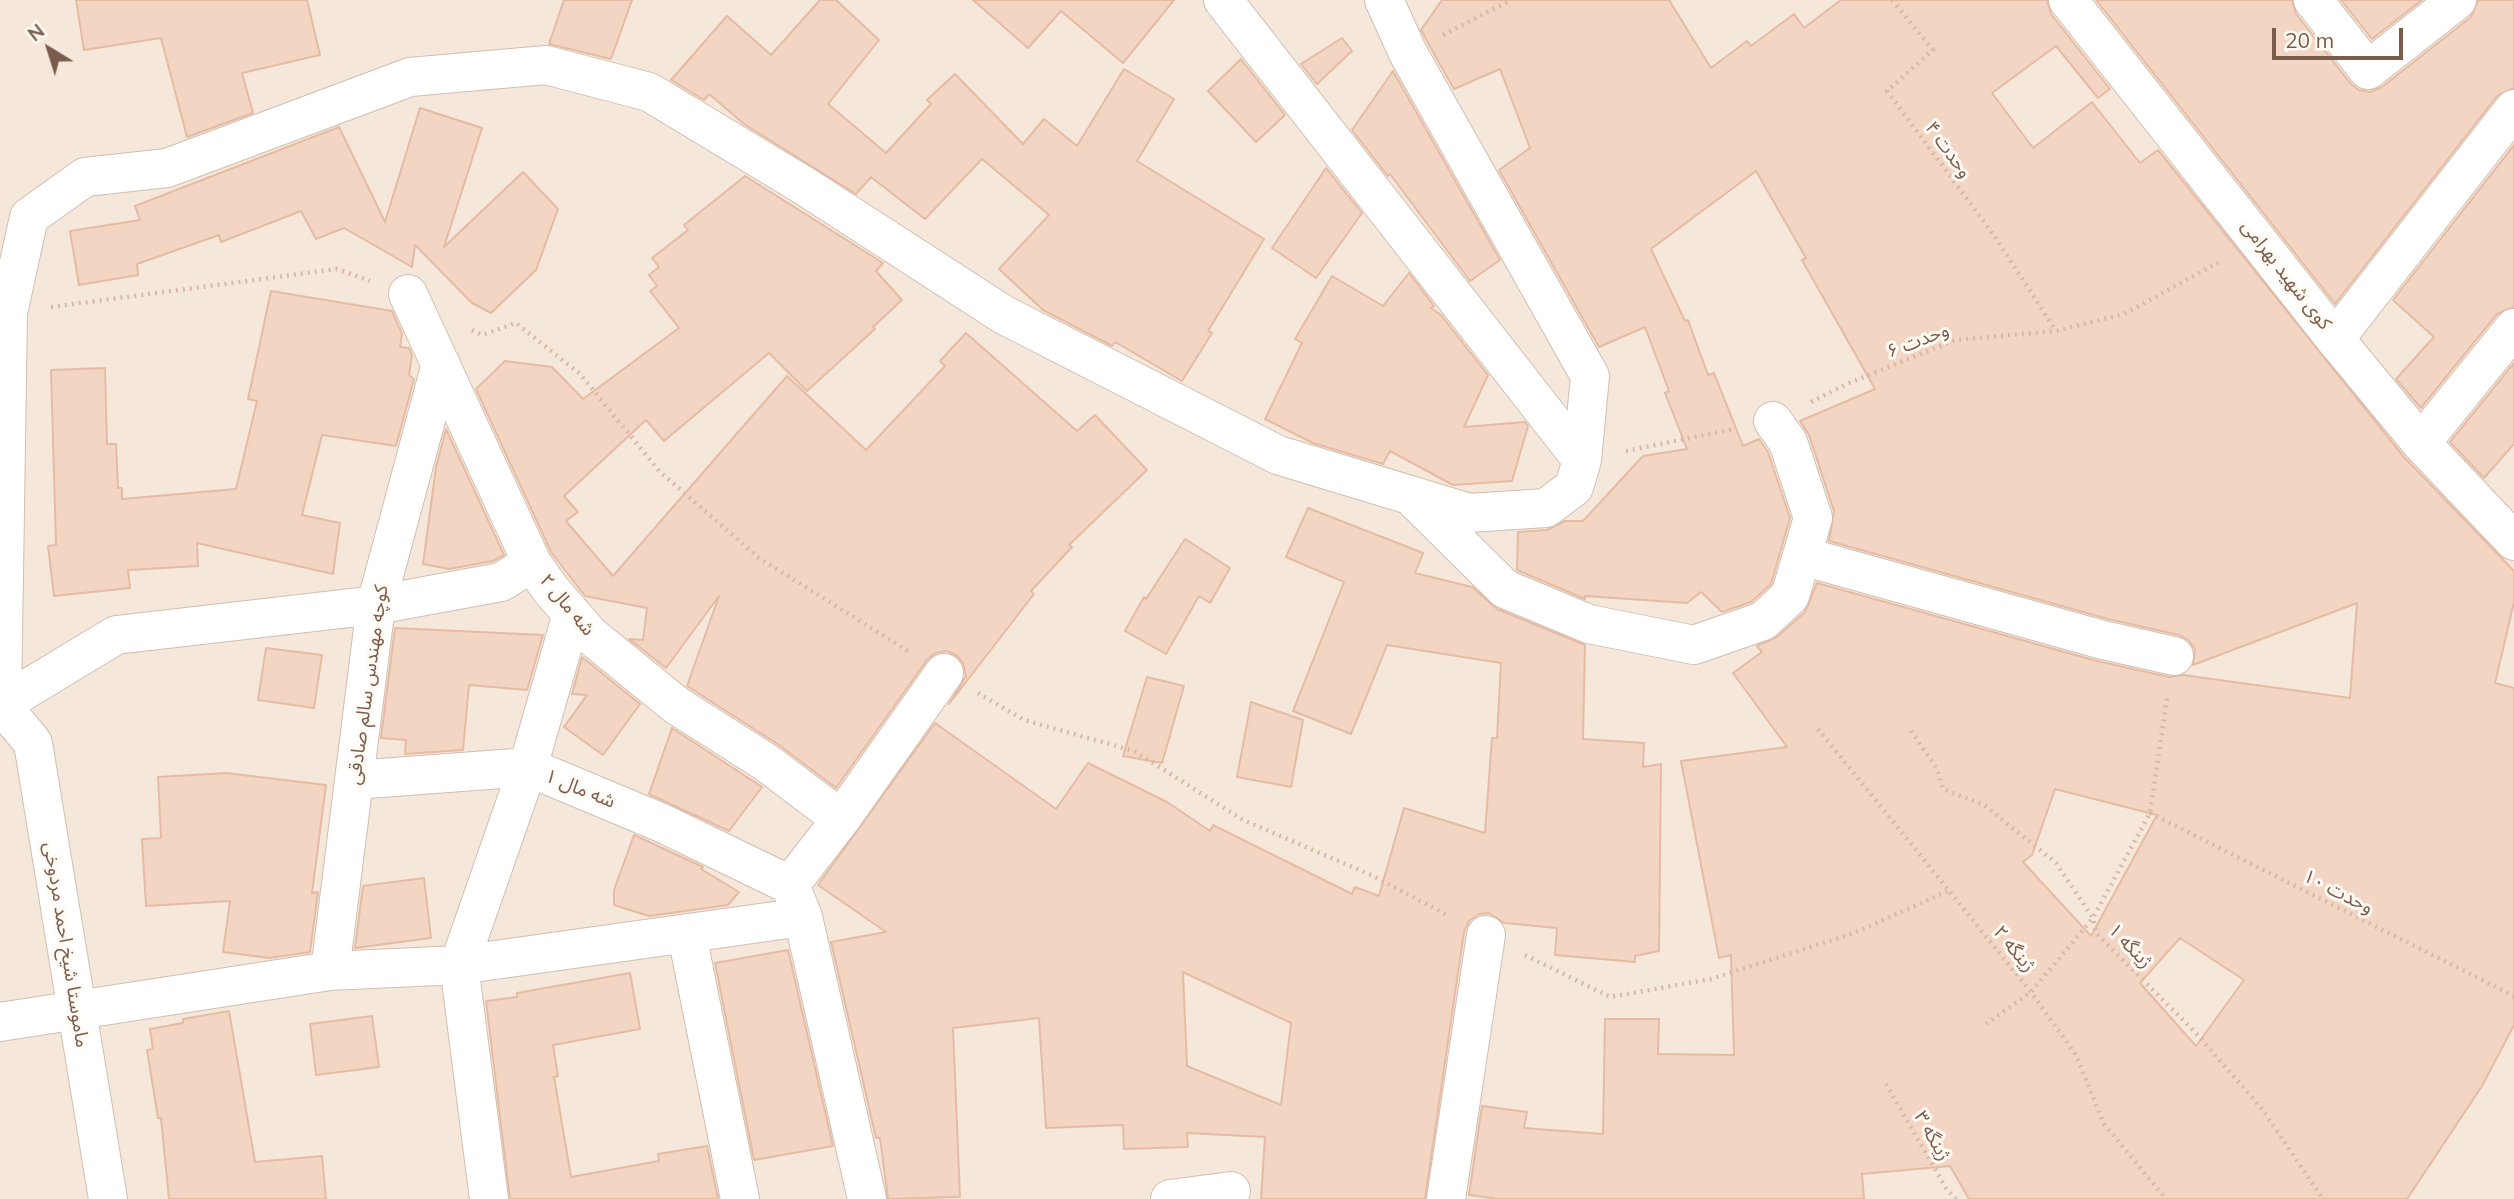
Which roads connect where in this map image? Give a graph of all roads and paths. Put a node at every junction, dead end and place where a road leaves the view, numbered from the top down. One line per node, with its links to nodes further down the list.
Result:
1 (1223, 0): 19 (street)
2 (1384, 0): 8 (street)
3 (1511, 0): 8 (path)
4 (1892, 0): 14 (path, وحدت ۴)
5 (2068, 0): 10 (street, کوی شهید بهرامی)
6 (2313, 0): 7 (street)
7 (2458, 0)
8 (1408, 53): 19 (street)
9 (2514, 109): 15 (street)
10 (2259, 240): 14 (path, وحدت ۶); 15 (street, کوی شهید بهرامی)
11 (408, 294): 16 (street, شه مال ۲)
12 (4, 313): 20 (street); 28 (street)
13 (2514, 328): 18 (street)
14 (2056, 331): 17 (path, وحدت ۶)
15 (2335, 339): 18 (street, کوی شهید بهرامی)
16 (441, 364): 23 (street, شه مال ۲); 24 (street, کوچه مهندس سالم صادقی)
17 (1773, 421): 19 (path, وحدت ۶); 22 (street)
18 (2421, 443): 21 (street, کوی شهید بهرامی)
19 (1582, 460): 20 (street)
20 (1409, 494): 22 (street)
21 (2510, 527)
22 (1802, 556): 26 (street)
23 (532, 563): 24 (street); 25 (street, شه مال ۲)
24 (376, 605): 28 (street); 32 (street, کوچه مهندس سالم صادقی)
25 (572, 614): 31 (street); 34 (street, شه مال ۲)
26 (2174, 656): 33 (path)
27 (944, 673): 34 (street)
28 (1, 703): 43 (street, ماموستا شیخ احمد مردوخی)
29 (1818, 729): 41 (path, ژینگه ۲)
30 (1911, 731): 36 (path, ژینگه ۱)
31 (528, 767): 32 (street, شه مال ۱); 35 (street, شه مال ۱); 39 (street)
32 (354, 780): 40 (street, کوچه مهندس سالم صادقی)
33 (2150, 813): 36 (path); 42 (path, وحدت ۱۰)
34 (841, 819): 35 (street)
35 (797, 901): 37 (street); 51 (street)
36 (2093, 918): 41 (path); 56 (path, ژینگه ۱)
37 (687, 935): 39 (street); 50 (street)
38 (1486, 935): 53 (street)
39 (459, 965): 40 (street); 49 (street)
40 (330, 971): 43 (street)
41 (2031, 992): 45 (path); 55 (path, ژینگه ۲)
42 (2514, 996)
43 (77, 1010): 44 (street); 48 (street, ماموستا شیخ احمد مردوخی)
44 (0, 1022)
45 (1986, 1024)
46 (1886, 1084): 54 (path, ژینگه ۳)
47 (1231, 1191): 52 (street)
48 (108, 1199)
49 (489, 1199)
50 (740, 1199)
51 (867, 1199)
52 (1170, 1199)
53 (1446, 1199)
54 (1956, 1199)
55 (2165, 1199)
56 (2323, 1199)

